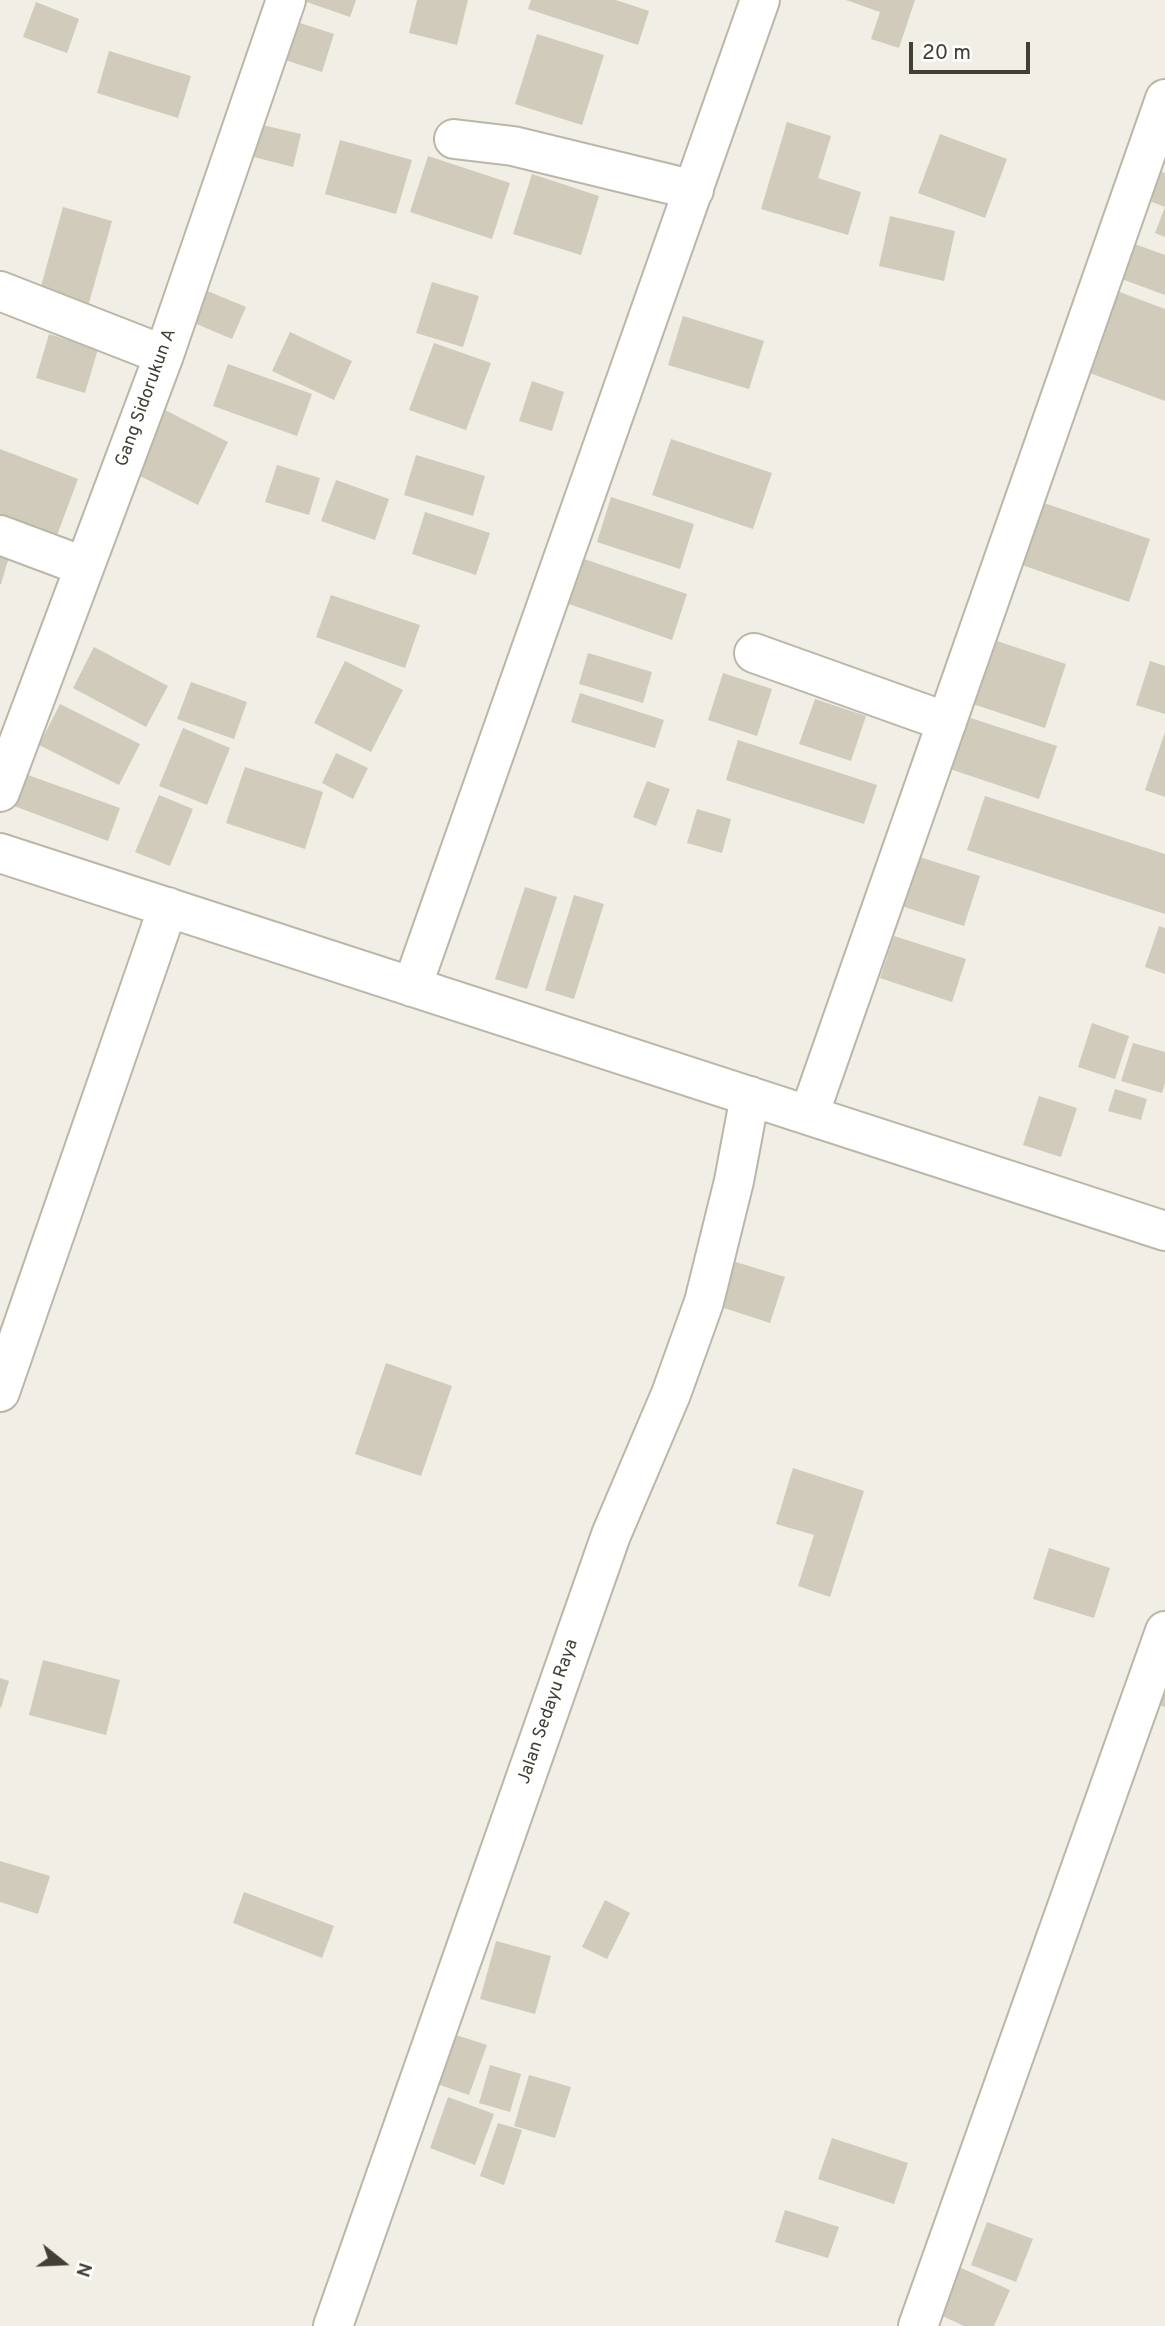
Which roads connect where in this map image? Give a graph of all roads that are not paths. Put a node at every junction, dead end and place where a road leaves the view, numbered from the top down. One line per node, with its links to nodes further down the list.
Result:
1 (286, 0): 7 (street, Gang Sidorukun A)
2 (760, 0): 5 (street)
3 (1165, 99): 11 (street)
4 (454, 139): 5 (street)
5 (694, 190): 15 (street)
6 (0, 291): 7 (street)
7 (164, 355): 9 (street, Gang Sidorukun A)
8 (0, 535): 9 (street)
9 (83, 566): 12 (street, Gang Sidorukun A)
10 (754, 653): 11 (street)
11 (947, 722): 17 (street)
12 (0, 792)
13 (0, 853): 14 (street)
14 (168, 908): 15 (street); 19 (street)
15 (412, 987): 16 (street)
16 (750, 1096): 17 (street); 21 (street, Jalan Sedayu Raya)
17 (809, 1115): 18 (street)
18 (1165, 1231)
19 (0, 1392)
20 (1165, 1631): 22 (street)
21 (333, 2326)
22 (918, 2326)

